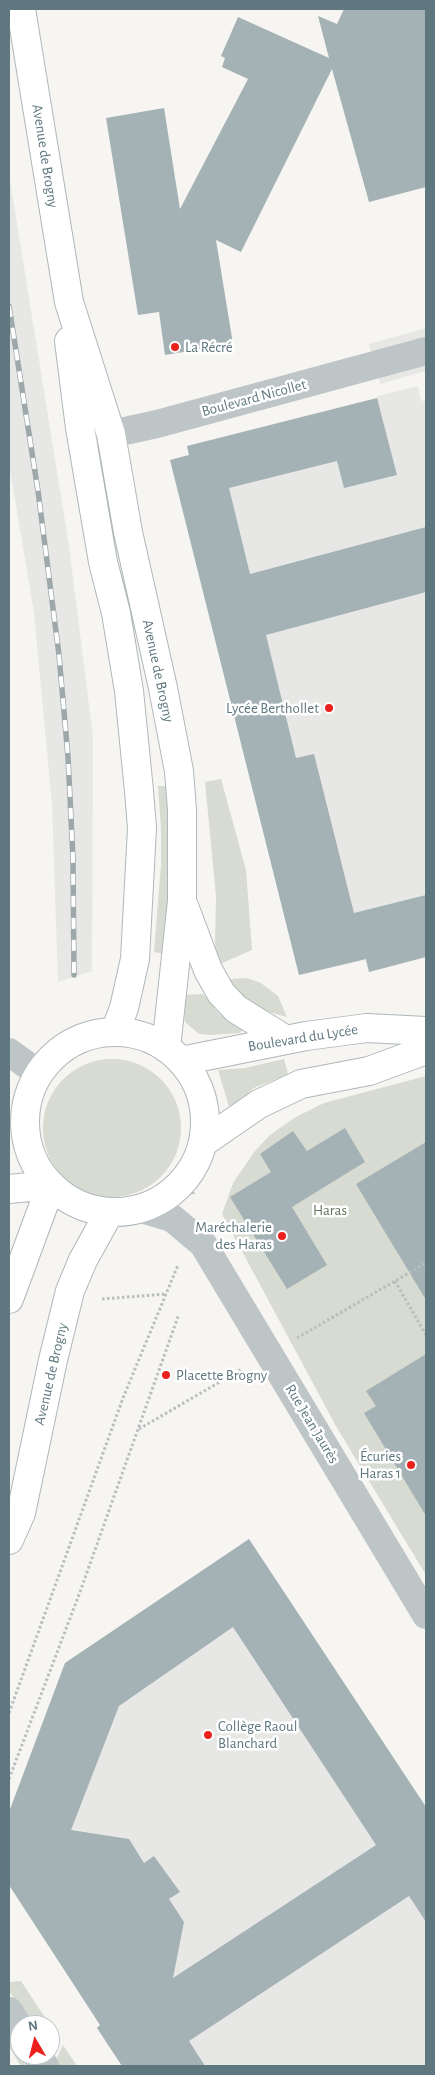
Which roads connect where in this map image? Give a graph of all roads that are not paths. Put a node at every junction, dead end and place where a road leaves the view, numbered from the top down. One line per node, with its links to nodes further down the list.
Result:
1 (21, 9): 2 (main road, Avenue de Brogny)
2 (69, 302): 4 (main road, Avenue de Brogny); 5 (main road, Avenue de Brogny)
3 (426, 351): 5 (street, Boulevard Nicollet)
4 (80, 428): 5 (street, Boulevard Nicollet); 8 (main road, Avenue de Brogny)
5 (111, 434): 6 (main road, Avenue de Brogny)
6 (182, 901): 9 (main road); 12 (main road, Avenue de Brogny)
7 (426, 1031): 9 (main road, Boulevard du Lycée)
8 (115, 1032): 12 (main road); 13 (main road)
9 (286, 1040): 12 (main road, Boulevard du Lycée)
10 (426, 1050): 15 (main road)
11 (9, 1052): 13 (street)
12 (174, 1054): 15 (main road)
13 (39, 1074): 14 (main road)
14 (17, 1116): 16 (main road)
15 (204, 1142): 18 (main road)
16 (51, 1186): 17 (main road); 19 (main road); 20 (main road)
17 (9, 1189)
18 (141, 1209): 19 (main road); 22 (street, Rue Jean Jaurès)
19 (109, 1213): 21 (main road, Avenue de Brogny)
20 (10, 1285)
21 (10, 1541)
22 (426, 1615)

